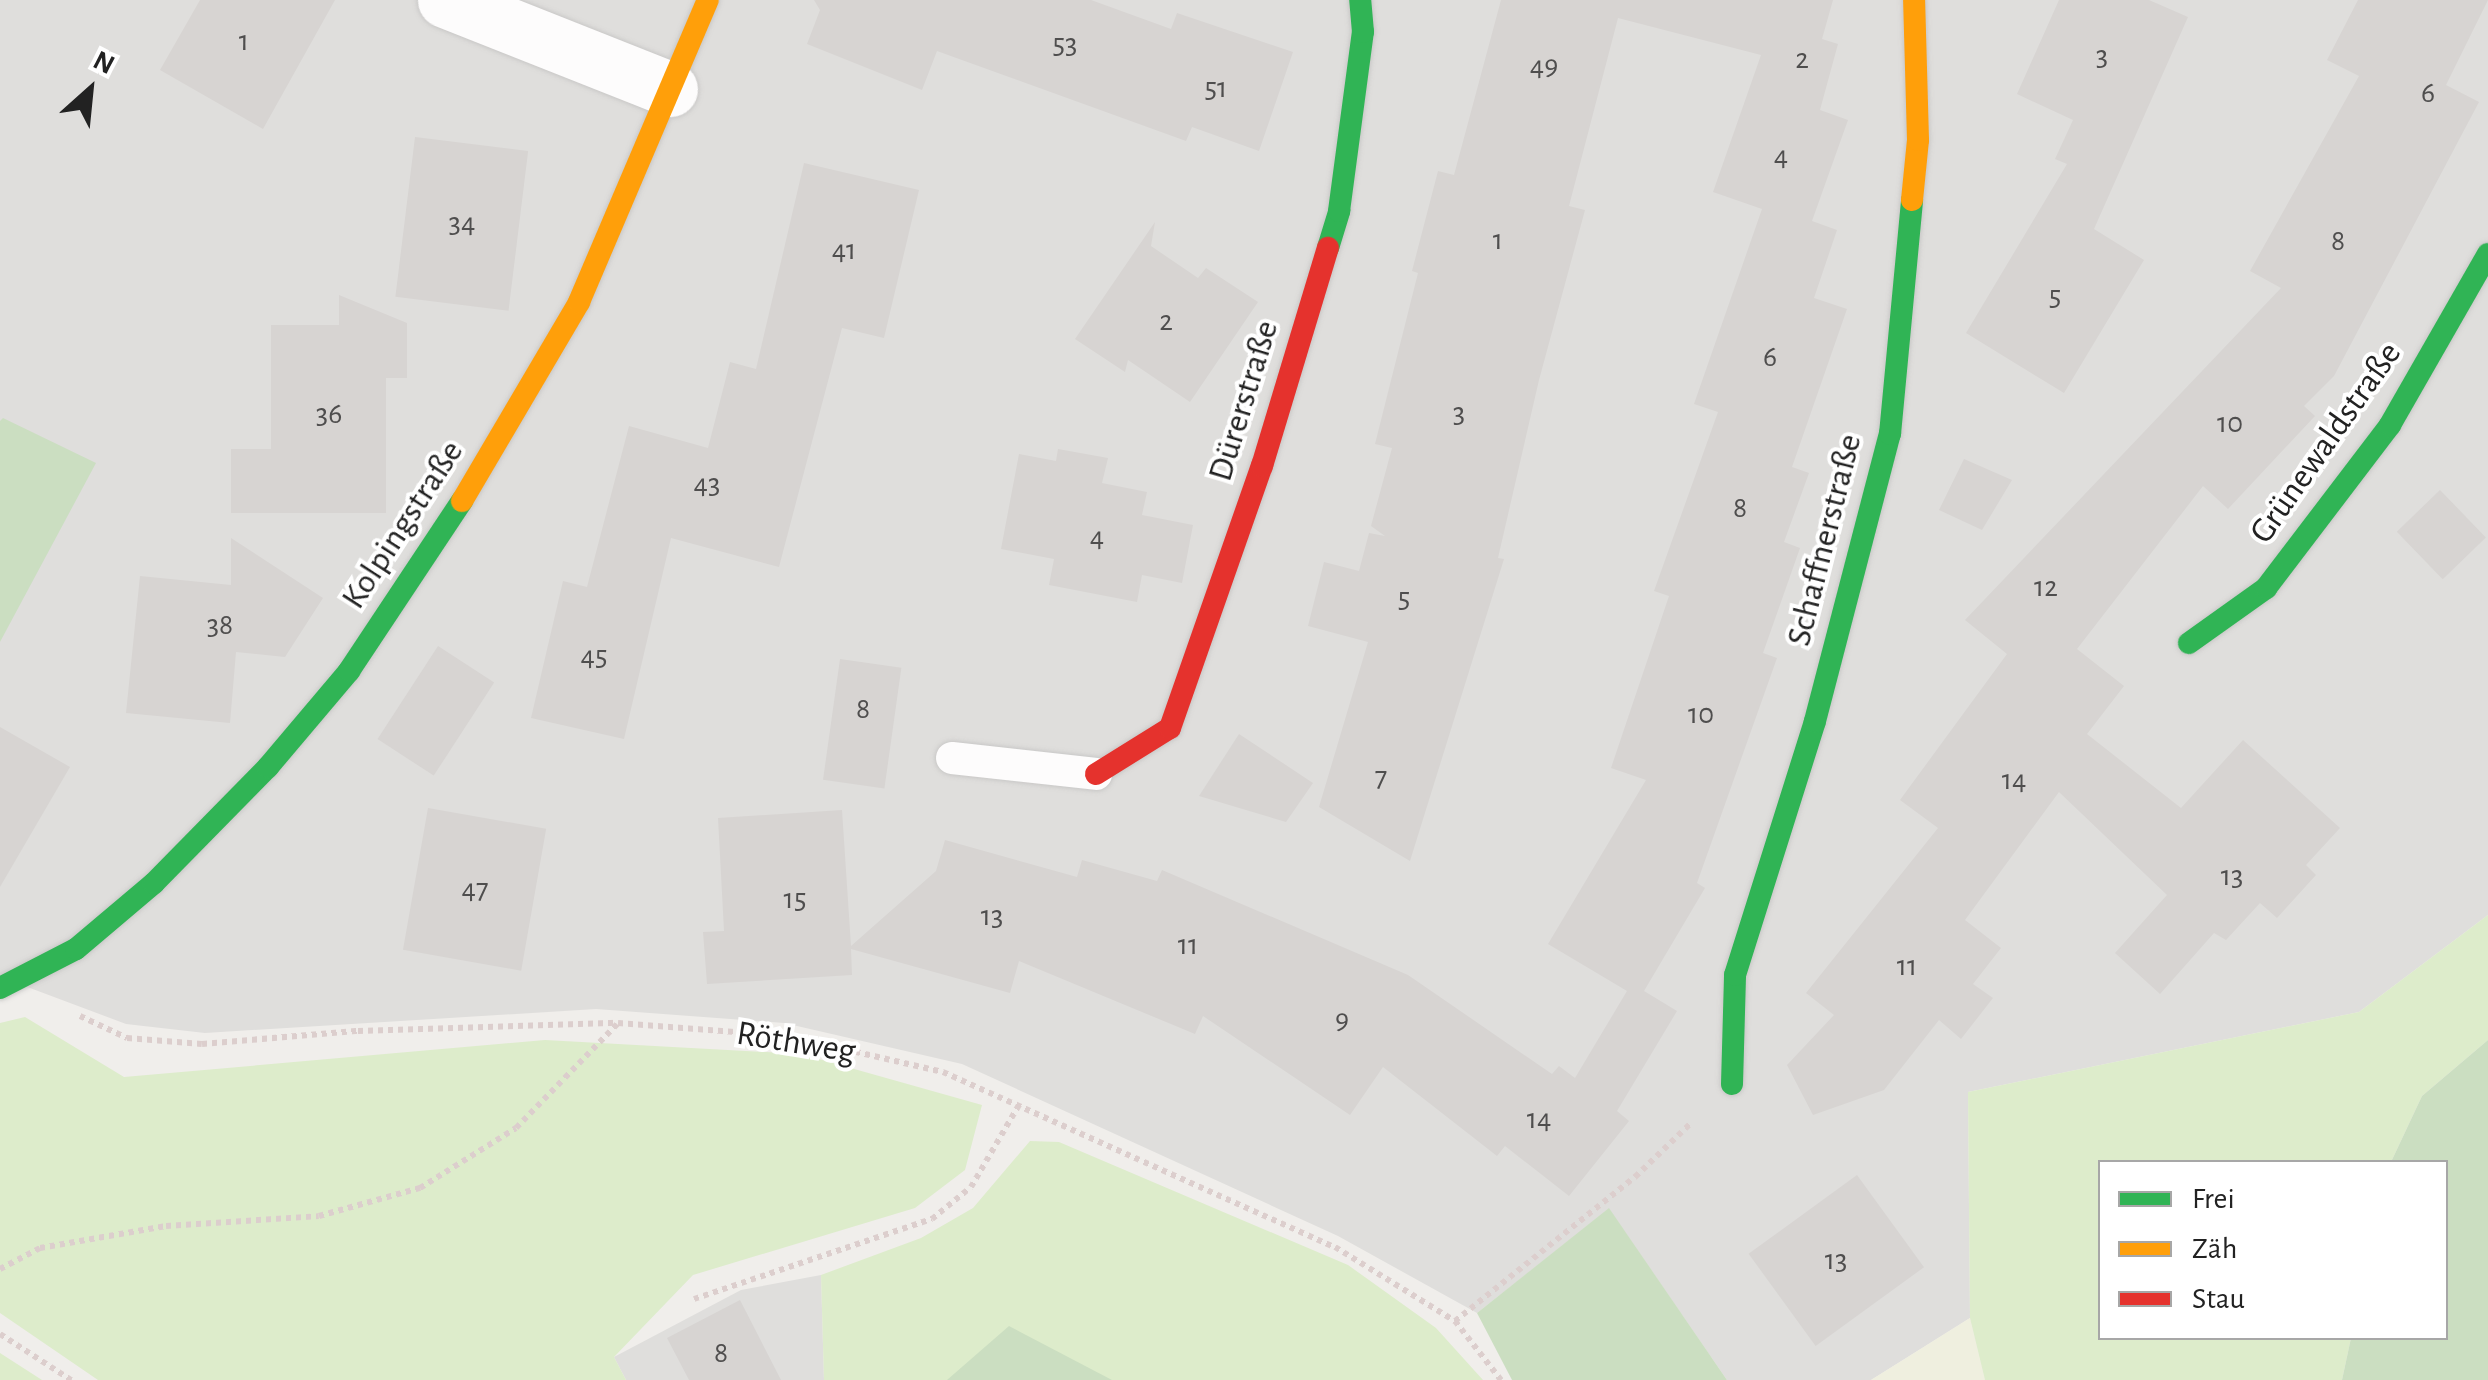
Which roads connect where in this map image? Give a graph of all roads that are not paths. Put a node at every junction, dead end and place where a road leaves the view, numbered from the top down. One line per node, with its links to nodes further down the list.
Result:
1 (445, 0): 5 (street)
2 (708, 0): 5 (street, Kolpingstraße)
3 (1360, 0): 9 (street, Dürerstraße)
4 (1914, 0): 11 (street, Schaffnerstraße)
5 (670, 89): 10 (street, Kolpingstraße)
6 (2488, 254): 7 (street, Grünewaldstraße)
7 (2189, 643)
8 (952, 758): 9 (lane)
9 (1096, 774)
10 (8, 986)
11 (1732, 1084)

